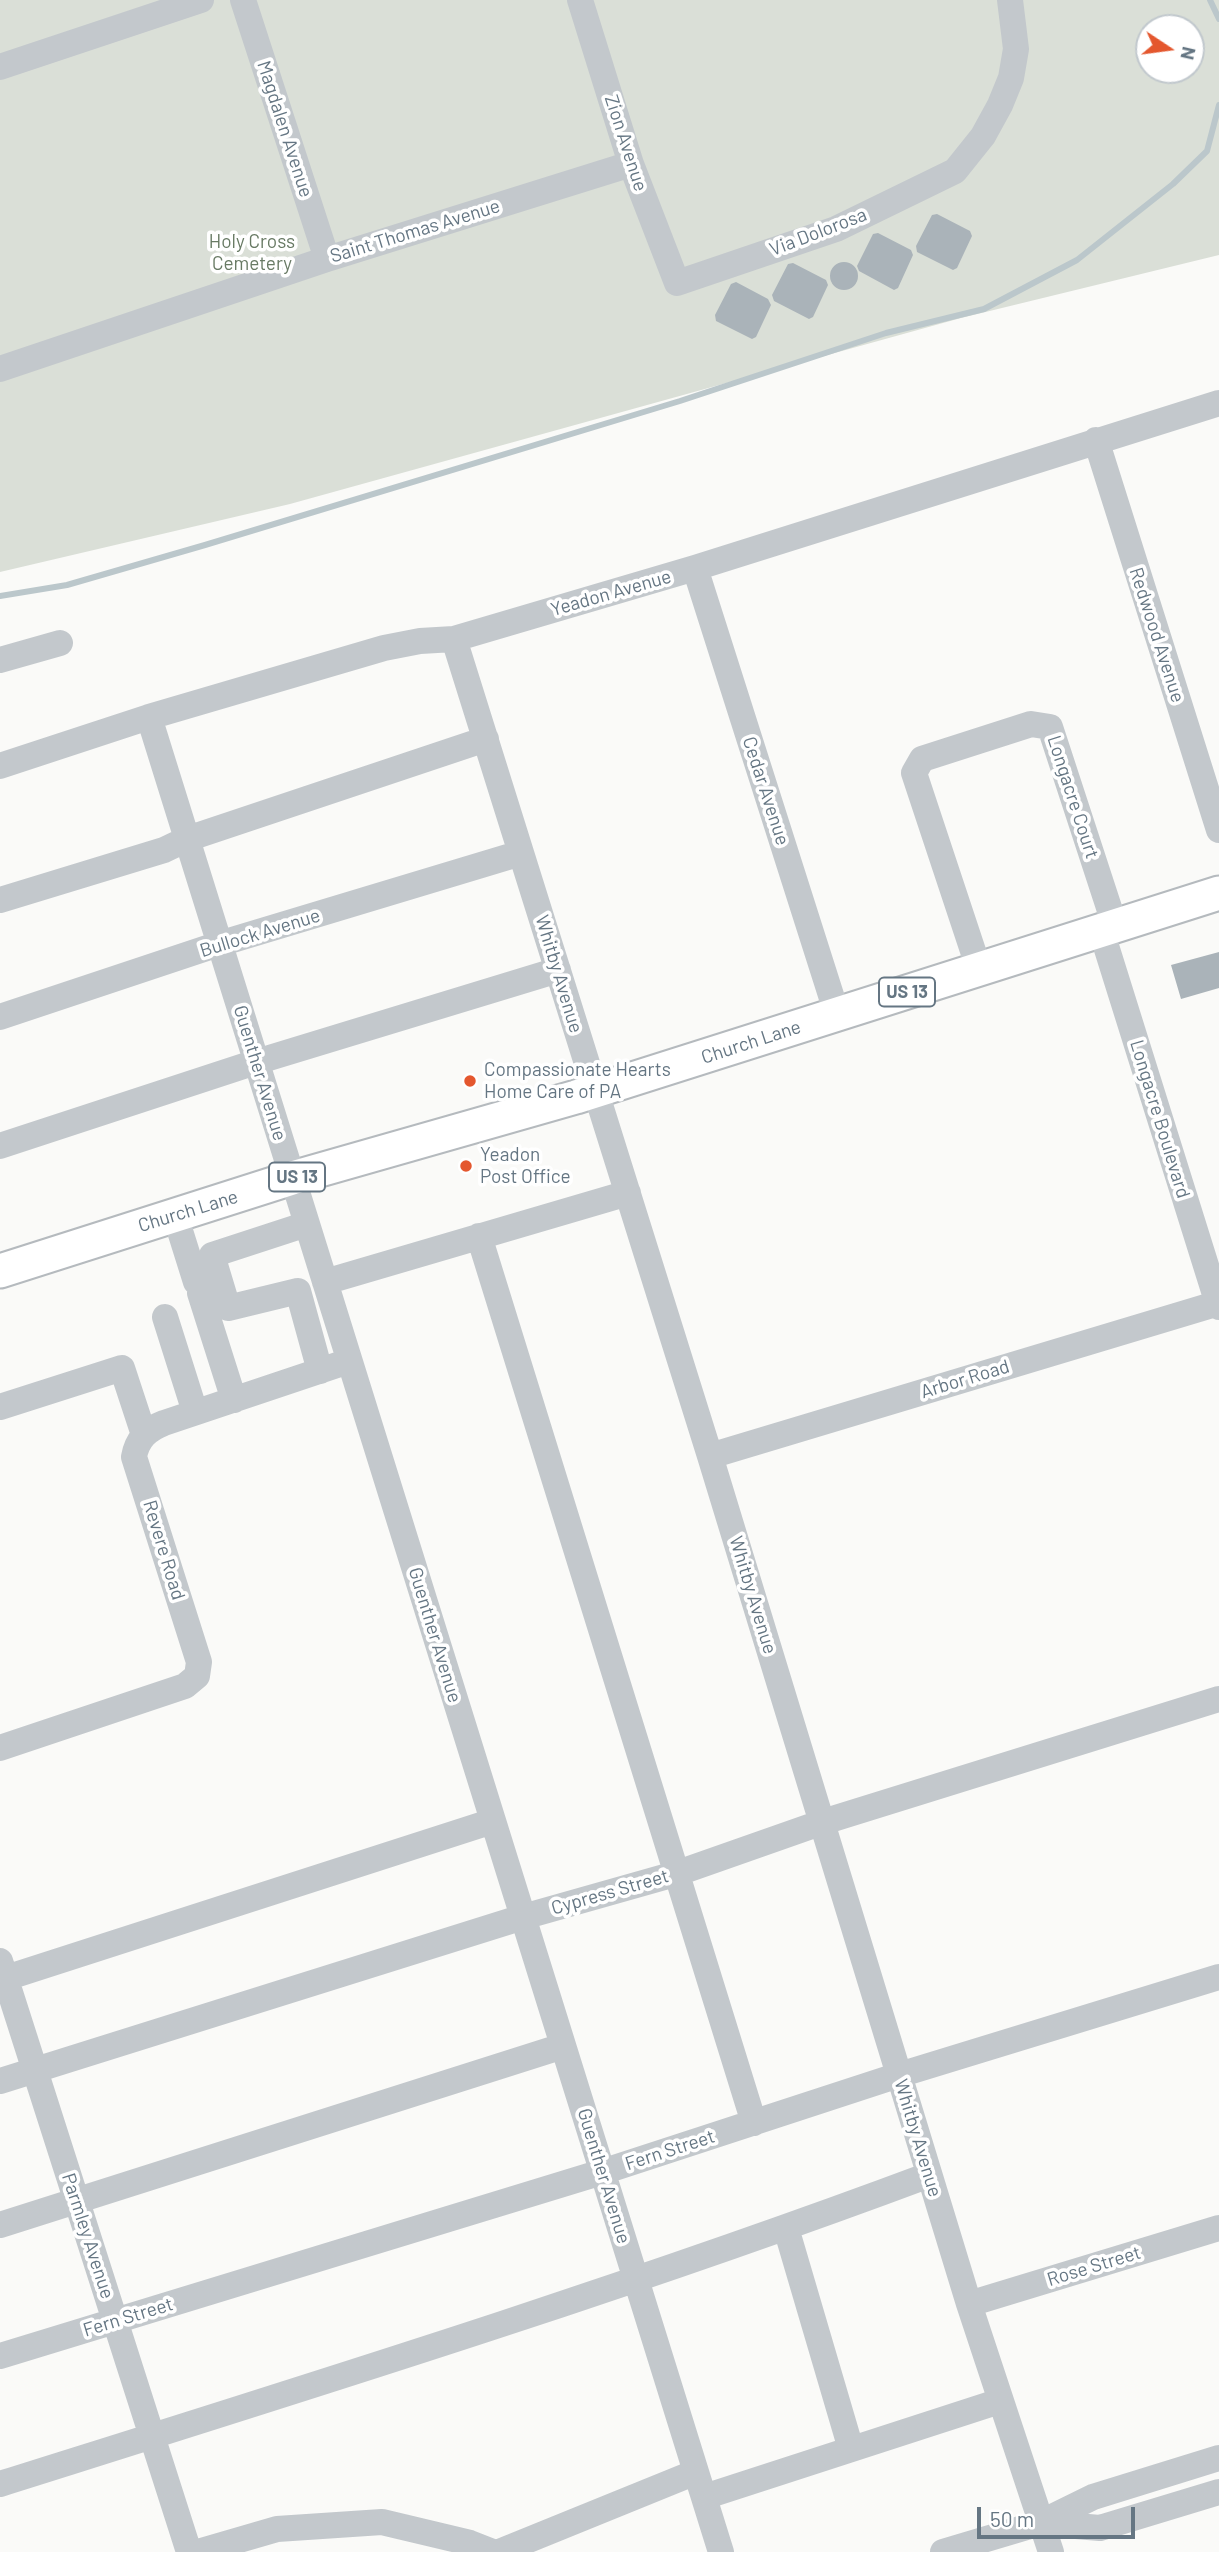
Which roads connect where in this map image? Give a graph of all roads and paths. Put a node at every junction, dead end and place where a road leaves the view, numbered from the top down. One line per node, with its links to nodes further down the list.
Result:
1 (201, 0): 5 (street)
2 (243, 0): 7 (street, Magdalen Avenue)
3 (580, 0): 6 (street, Zion Avenue)
4 (1010, 0): 8 (street, Via Dolorosa)
5 (0, 66)
6 (631, 164): 7 (street, Saint Thomas Avenue); 8 (street, Zion Avenue)
7 (327, 259): 9 (street, Saint Thomas Avenue)
8 (677, 283)
9 (0, 369)
10 (1219, 403): 11 (street, Yeadon Avenue)
11 (1096, 440): 12 (street, Yeadon Avenue); 19 (street, Redwood Avenue)
12 (695, 568): 13 (street, Yeadon Avenue); 28 (street, Cedar Avenue)
13 (454, 639): 16 (street, Yeadon Avenue); 17 (street, Whitby Avenue)
14 (60, 643): 15 (street)
15 (0, 660)
16 (149, 717): 18 (street, Yeadon Avenue); 20 (street, Guenther Avenue)
17 (486, 739): 20 (street); 21 (street, Whitby Avenue)
18 (0, 766)
19 (1219, 830)
20 (187, 839): 23 (street); 25 (street, Guenther Avenue)
21 (521, 853): 25 (street, Bullock Avenue); 27 (street, Whitby Avenue)
22 (1219, 893): 24 (main road, Church Lane / US 13)
23 (0, 900)
24 (1108, 928): 26 (main road, Church Lane / US 13); 26 (street, Longacre Court); 40 (street, Longacre Boulevard)
25 (219, 944): 29 (street, Bullock Avenue); 30 (street, Guenther Avenue)
26 (979, 969): 28 (main road, Church Lane / US 13)
27 (558, 970): 30 (street); 31 (street, Whitby Avenue)
28 (836, 1014): 31 (main road, Church Lane / US 13)
29 (0, 1017)
30 (256, 1062): 32 (street); 33 (street, Guenther Avenue)
31 (596, 1091): 33 (main road, Church Lane / US 13); 34 (street, Whitby Avenue)
32 (0, 1146)
33 (292, 1178): 35 (main road, Church Lane / US 13); 36 (street, Guenther Avenue)
34 (628, 1193): 37 (street); 48 (street, Whitby Avenue)
35 (175, 1215): 38 (main road, Church Lane / US 13); 44 (street)
36 (307, 1224): 39 (street, Guenther Avenue); 43 (street)
37 (479, 1236): 39 (street); 53 (street)
38 (0, 1271)
39 (325, 1282): 42 (street, Guenther Avenue)
40 (1219, 1304): 48 (street, Arbor Road)
41 (165, 1317): 46 (street)
42 (349, 1362): 43 (street); 51 (street, Guenther Avenue)
43 (320, 1371): 44 (street)
44 (234, 1400): 46 (street)
45 (0, 1406): 47 (street)
46 (195, 1412): 47 (street)
47 (144, 1436): 50 (street, Revere Road)
48 (710, 1456): 52 (street, Whitby Avenue)
49 (1219, 1699): 52 (street, Cypress Street)
50 (0, 1748)
51 (493, 1821): 54 (street, Guenther Avenue); 55 (street)
52 (823, 1822): 53 (street, Cypress Street); 59 (street, Whitby Avenue)
53 (675, 1874): 54 (street, Cypress Street); 61 (street)
54 (523, 1917): 57 (street, Guenther Avenue); 58 (street, Cypress Street)
55 (2, 1973): 58 (street, Parmley Avenue)
56 (1219, 1977): 59 (street, Fern Street)
57 (563, 2046): 62 (street, Guenther Avenue); 64 (street)
58 (35, 2070): 60 (street, Cypress Street); 64 (street, Parmley Avenue)
59 (899, 2075): 61 (street, Fern Street); 63 (street, Whitby Avenue)
60 (0, 2081)
61 (754, 2123): 62 (street, Fern Street)
62 (602, 2172): 68 (street, Guenther Avenue); 70 (street, Fern Street)
63 (929, 2175): 66 (street); 69 (street, Whitby Avenue)
64 (76, 2199): 65 (street); 70 (street, Parmley Avenue)
65 (0, 2225)
66 (786, 2228): 68 (street); 74 (street)
67 (1219, 2228): 69 (street, Rose Street)
68 (635, 2278): 73 (street); 76 (street, Guenther Avenue)
69 (969, 2304): 72 (street, Whitby Avenue)
70 (115, 2321): 71 (street, Fern Street); 73 (street, Parmley Avenue)
71 (0, 2356)
72 (1000, 2401): 74 (street); 80 (street, Whitby Avenue)
73 (152, 2436): 77 (street); 81 (street, Parmley Avenue)
74 (851, 2449): 79 (street)
75 (1219, 2458): 80 (street)
76 (696, 2472): 79 (street, Guenther Avenue); 84 (street)
77 (0, 2484)
78 (1219, 2492): 80 (street)
79 (704, 2497): 85 (street, Guenther Avenue)
80 (1040, 2523): 86 (street); 87 (street, Whitby Avenue)
81 (189, 2552)
82 (198, 2552): 83 (street)
83 (493, 2552)
84 (499, 2552)
85 (721, 2552)
86 (943, 2552)
87 (1051, 2552)

